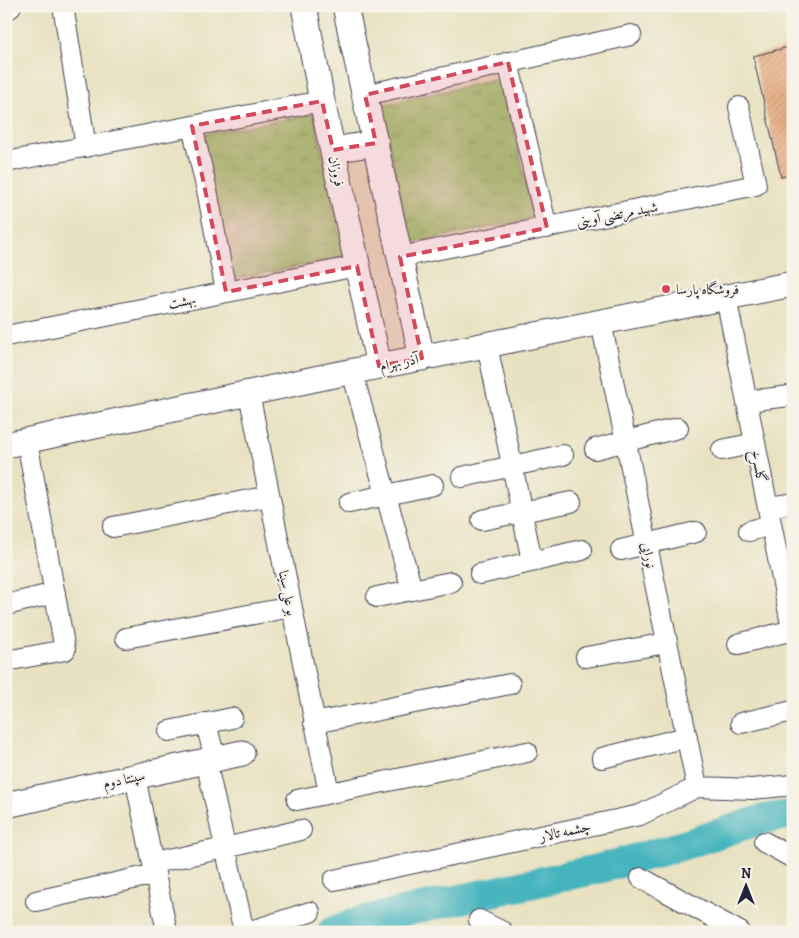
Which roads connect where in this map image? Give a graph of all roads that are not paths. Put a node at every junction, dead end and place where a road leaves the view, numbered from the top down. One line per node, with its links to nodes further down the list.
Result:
1 (63, 6): 11 (street)
2 (304, 6): 7 (street, فروزان)
3 (345, 6): 6 (street)
4 (631, 35): 5 (street)
5 (508, 62): 6 (street); 14 (street)
6 (365, 94): 10 (street)
7 (322, 101): 9 (street); 12 (street, فروزان)
8 (739, 107): 14 (street, شهید مرتضی آوینی)
9 (192, 126): 11 (street); 18 (street)
10 (376, 144): 12 (street); 15 (street)
11 (86, 147): 13 (street)
12 (333, 150): 16 (street, فروزان)
13 (6, 162)
14 (547, 228): 15 (street, شهید مرتضی آوینی)
15 (400, 258): 21 (street)
16 (358, 266): 18 (street, بهشت); 22 (street, فروزان)
17 (793, 284): 19 (street, آذر بهرام)
18 (226, 292): 23 (street, بهشت)
19 (726, 298): 20 (street, آذر بهرام); 30 (street, گلسرخ)
20 (601, 322): 24 (street, آذر بهرام); 32 (street, نورایی)
21 (415, 324): 22 (street); 25 (street)
22 (372, 335): 26 (street, فروزان)
23 (6, 336)
24 (487, 345): 25 (street, آذر بهرام); 38 (street)
25 (422, 358): 26 (street, آذر بهرام)
26 (379, 366): 27 (street, آذر بهرام)
27 (352, 372): 28 (street, آذر بهرام); 41 (street)
28 (248, 393): 33 (street, آذر بهرام); 42 (street, بو علی سینا)
29 (790, 396): 30 (street)
30 (746, 401): 34 (street, گلسرخ)
31 (678, 428): 32 (street)
32 (625, 441): 35 (street); 52 (street, نورایی)
33 (16, 443): 59 (street)
34 (755, 443): 36 (street); 47 (street, گلسرخ)
35 (595, 449)
36 (722, 450)
37 (563, 455): 38 (street)
38 (512, 466): 39 (street); 46 (street)
39 (462, 477)
40 (433, 485): 41 (street)
41 (386, 495): 44 (street); 58 (street)
42 (269, 496): 49 (street); 62 (street, بو علی سینا)
43 (571, 502): 46 (street)
44 (349, 503)
45 (793, 503): 47 (street)
46 (522, 512): 48 (street); 55 (street)
47 (770, 516): 50 (street); 63 (street, گلسرخ)
48 (482, 520)
49 (113, 527)
50 (749, 531)
51 (696, 532): 52 (street)
52 (646, 544): 54 (street); 65 (street, نورایی)
53 (582, 550): 55 (street)
54 (621, 550)
55 (532, 561): 56 (street)
56 (480, 574)
57 (451, 582): 58 (street)
58 (412, 590): 60 (street)
59 (55, 593): 61 (street); 68 (street)
60 (377, 597)
61 (6, 605)
62 (291, 606): 64 (street); 73 (street, بو علی سینا)
63 (793, 632): 66 (street)
64 (126, 638)
65 (667, 643): 67 (street); 76 (street, نورایی)
66 (738, 644)
67 (586, 657)
68 (6, 661)
69 (510, 684): 73 (street)
70 (793, 711): 74 (street)
71 (232, 718): 72 (street)
72 (206, 723): 75 (street); 80 (street)
73 (314, 723): 84 (street, بو علی سینا)
74 (741, 723)
75 (169, 731)
76 (686, 737): 79 (street); 83 (street, نورایی)
77 (527, 752): 84 (street)
78 (242, 753): 80 (street, سپنتا دوم)
79 (602, 758)
80 (211, 760): 81 (street, سپنتا دوم); 89 (street)
81 (135, 777): 86 (street, سپنتا دوم); 91 (street)
82 (793, 785): 83 (street, چشمه تالار)
83 (697, 787): 93 (street, چشمه تالار)
84 (329, 793): 85 (street)
85 (297, 800)
86 (6, 805)
87 (301, 830): 89 (street)
88 (764, 842): 90 (street)
89 (225, 848): 91 (street); 98 (street)
90 (793, 858)
91 (154, 868): 94 (street); 97 (street)
92 (641, 878): 101 (street)
93 (334, 880)
94 (36, 901)
95 (310, 912): 99 (street)
96 (479, 920): 100 (street)
97 (167, 932)
98 (244, 932)
99 (248, 932)
100 (503, 932)
101 (740, 932)

